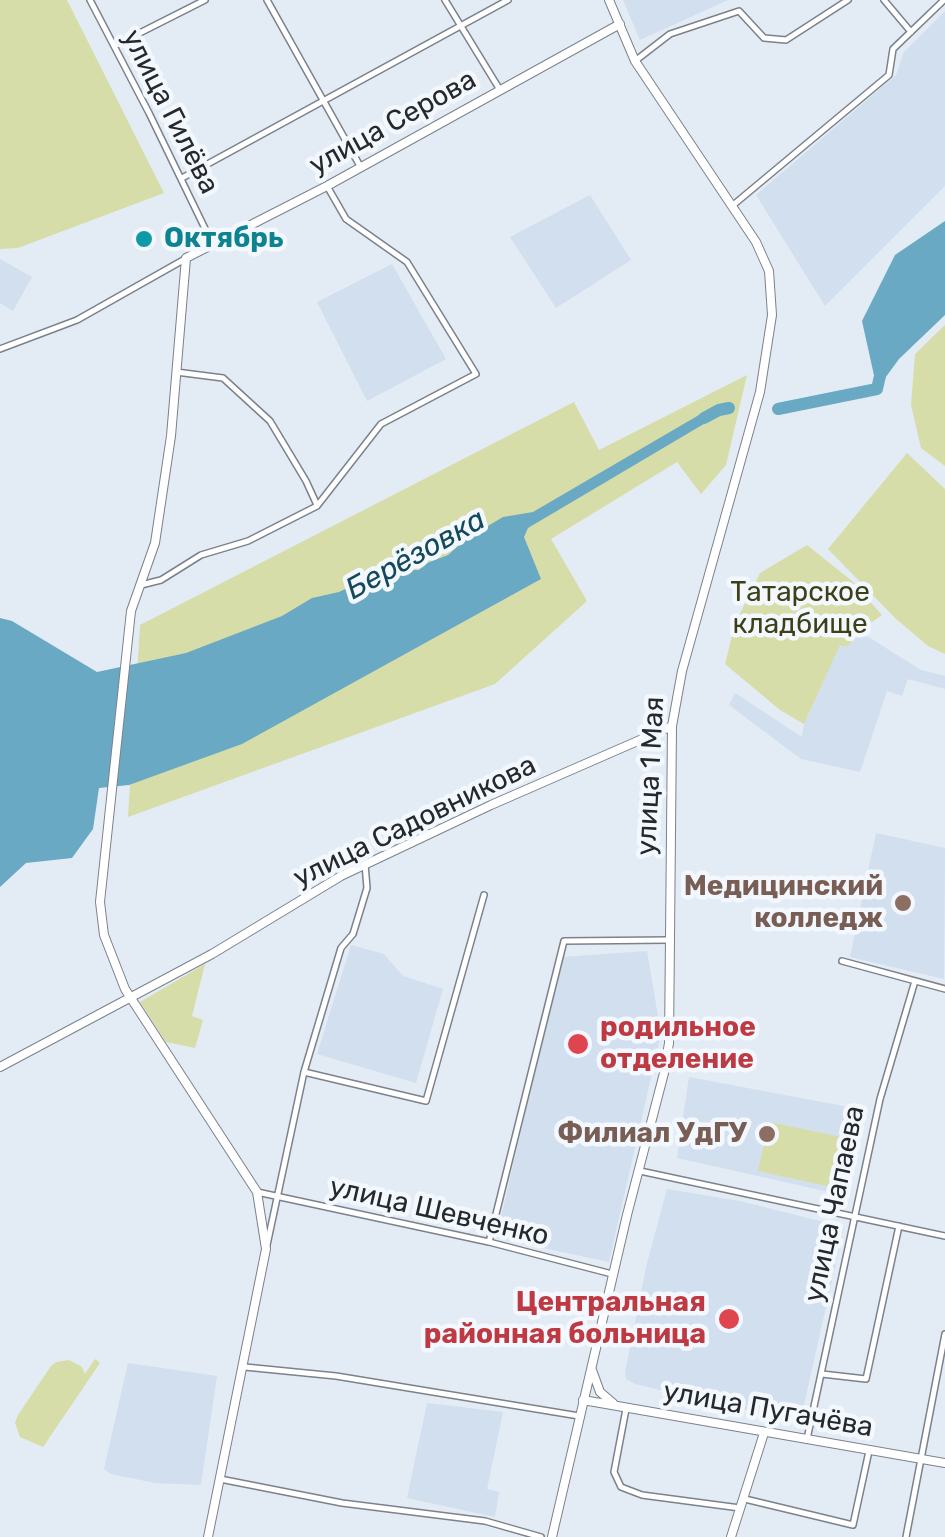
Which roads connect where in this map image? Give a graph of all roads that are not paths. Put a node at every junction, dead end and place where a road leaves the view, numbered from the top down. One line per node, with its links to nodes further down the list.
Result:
1 (90, 0): 13 (street, улица Гилёва)
2 (205, 0): 13 (street)
3 (266, 0): 16 (street)
4 (445, 0): 11 (street)
5 (508, 0): 11 (street)
6 (609, 0): 10 (main road, улица 1 Мая)
7 (848, 0): 14 (street)
8 (884, 0): 12 (street)
9 (944, 0): 12 (street)
10 (620, 24): 14 (main road, улица 1 Мая); 15 (main road, улица Серова)
11 (460, 26): 15 (street); 16 (street)
12 (911, 32): 20 (street)
13 (114, 46): 18 (street, улица Гилёва)
14 (635, 61): 20 (main road, улица 1 Мая)
15 (500, 90): 17 (main road, улица Серова)
16 (322, 101): 17 (street); 18 (street)
17 (360, 166): 19 (main road, улица Серова)
18 (182, 178): 21 (street, улица Гилёва)
19 (327, 186): 21 (main road, улица Серова); 25 (street)
20 (732, 206): 27 (main road, улица 1 Мая)
21 (212, 244): 22 (main road, улица Серова)
22 (186, 258): 23 (street, улица Серова); 24 (main road)
23 (0, 349)
24 (176, 372): 25 (street); 26 (main road)
25 (317, 506): 26 (street)
26 (141, 585): 34 (main road)
27 (672, 726): 28 (main road, улица Садовникова); 30 (main road, улица 1 Мая)
28 (365, 864): 34 (main road, улица Садовникова); 36 (street)
29 (484, 895): 36 (street)
30 (668, 940): 37 (main road, улица 1 Мая); 43 (street)
31 (842, 961): 32 (street)
32 (914, 981): 33 (street); 40 (street, улица Чапаева)
33 (945, 989)
34 (131, 999): 35 (main road, улица Садовникова); 38 (main road)
35 (0, 1067)
36 (304, 1072): 39 (street)
37 (638, 1171): 40 (street); 45 (main road, улица 1 Мая)
38 (257, 1192): 39 (street, улица Шевченко); 44 (main road)
39 (277, 1196): 43 (street, улица Шевченко); 44 (street)
40 (855, 1218): 41 (street); 49 (street, улица Чапаева)
41 (899, 1226): 42 (street); 49 (street)
42 (945, 1236)
43 (489, 1242): 45 (street, улица Шевченко)
44 (266, 1249): 48 (main road)
45 (612, 1274): 47 (main road, улица 1 Мая)
46 (944, 1339): 56 (street)
47 (591, 1366): 50 (main road, улица 1 Мая); 51 (main road)
48 (245, 1367): 52 (street); 58 (main road)
49 (822, 1374): 54 (street, улица Чапаева)
50 (583, 1400): 51 (main road, улица Пугачёва); 52 (main road, улица 1 Мая)
51 (623, 1409): 53 (main road, улица Пугачёва); 59 (street)
52 (579, 1416): 62 (main road, улица 1 Мая)
53 (764, 1433): 54 (main road, улица Пугачёва); 59 (main road)
54 (807, 1439): 55 (main road, улица Пугачёва)
55 (869, 1450): 56 (main road, улица Пугачёва); 59 (street)
56 (920, 1459): 57 (main road, улица Пугачёва); 64 (street)
57 (945, 1463)
58 (220, 1479): 60 (main road); 61 (street)
59 (743, 1504): 63 (main road)
60 (208, 1537)
61 (542, 1537)
62 (552, 1537)
63 (731, 1537)
64 (906, 1537)

